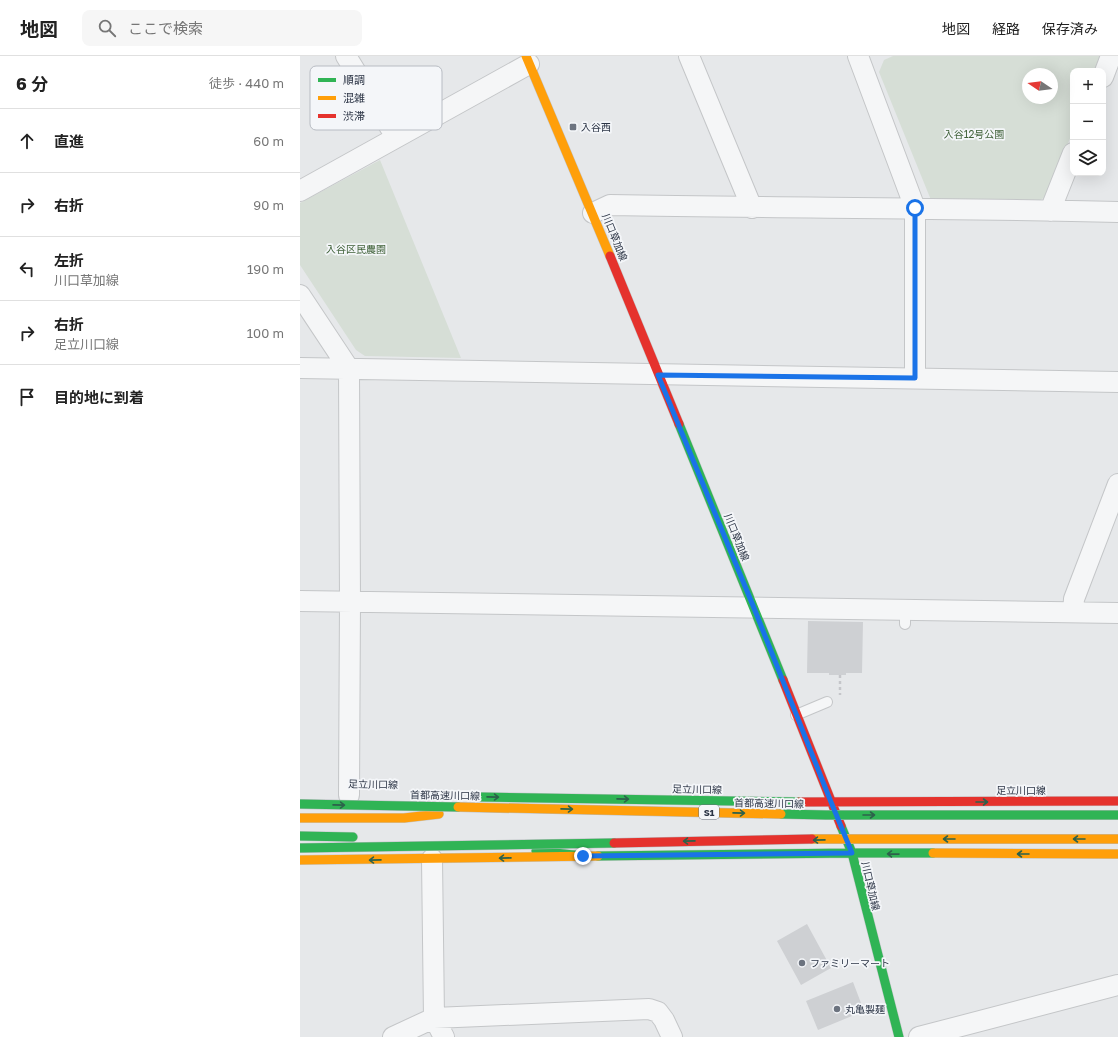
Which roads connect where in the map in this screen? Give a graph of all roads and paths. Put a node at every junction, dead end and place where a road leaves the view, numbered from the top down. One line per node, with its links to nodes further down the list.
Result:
1 (346, 56): 6 (street)
2 (690, 56): 14 (street)
3 (1111, 56): 7 (street)
4 (864, 58): 15 (street)
5 (528, 60): 8 (street); 18 (main road, 川口草加線)
6 (352, 66)
7 (1106, 69)
8 (442, 110)
9 (392, 130): 11 (street)
10 (408, 130): 11 (street)
11 (396, 137): 13 (street)
12 (1070, 160): 16 (street)
13 (300, 191)
14 (752, 208): 15 (street); 18 (street)
15 (915, 208): 16 (street); 23 (street)
16 (1050, 210): 17 (street)
17 (1118, 212)
18 (593, 213): 22 (main road, 川口草加線)
19 (300, 295): 21 (street)
20 (300, 368): 21 (street)
21 (349, 369): 22 (street); 27 (street)
22 (658, 375): 23 (street); 28 (main road, 川口草加線)
23 (915, 378): 24 (street)
24 (1118, 382)
25 (1118, 484): 29 (street)
26 (300, 601): 27 (street)
27 (350, 602): 28 (street); 35 (street)
28 (754, 608): 29 (street); 34 (main road, 川口草加線)
29 (1073, 612): 30 (street)
30 (1118, 613)
31 (840, 675): 33 (path)
32 (827, 702): 34 (lane)
33 (840, 702)
34 (796, 715): 39 (main road, 川口草加線)
35 (349, 795)
36 (476, 797): 37 (main road, 足立川口線, one-way to 37)
37 (578, 798): 39 (main road, 足立川口線, one-way to 39); 42 (main road)
38 (1118, 801): 39 (main road, 足立川口線, one-way to 38)
39 (831, 802): 48 (main road, 川口草加線)
40 (300, 804): 41 (main road, 首都高速川口線 / S1, one-way to 41, bridge)
41 (1118, 815)
42 (300, 818)
43 (300, 836): 44 (main road)
44 (364, 837)
45 (404, 837): 50 (main road)
46 (1118, 839): 47 (main road, one-way to 47, bridge)
47 (300, 848)
48 (852, 853): 49 (main road, one-way to 48); 50 (main road); 60 (main road, 川口草加線)
49 (1118, 854)
50 (583, 856): 51 (main road, one-way to 51)
51 (432, 859): 53 (main road, one-way to 53); 56 (street)
52 (300, 860): 53 (main road)
53 (322, 860): 54 (main road)
54 (300, 866)
55 (1118, 985): 61 (street)
56 (434, 1018): 57 (street); 58 (street); 59 (street)
57 (393, 1037)
58 (444, 1037)
59 (672, 1037)
60 (898, 1037)
61 (919, 1037)

